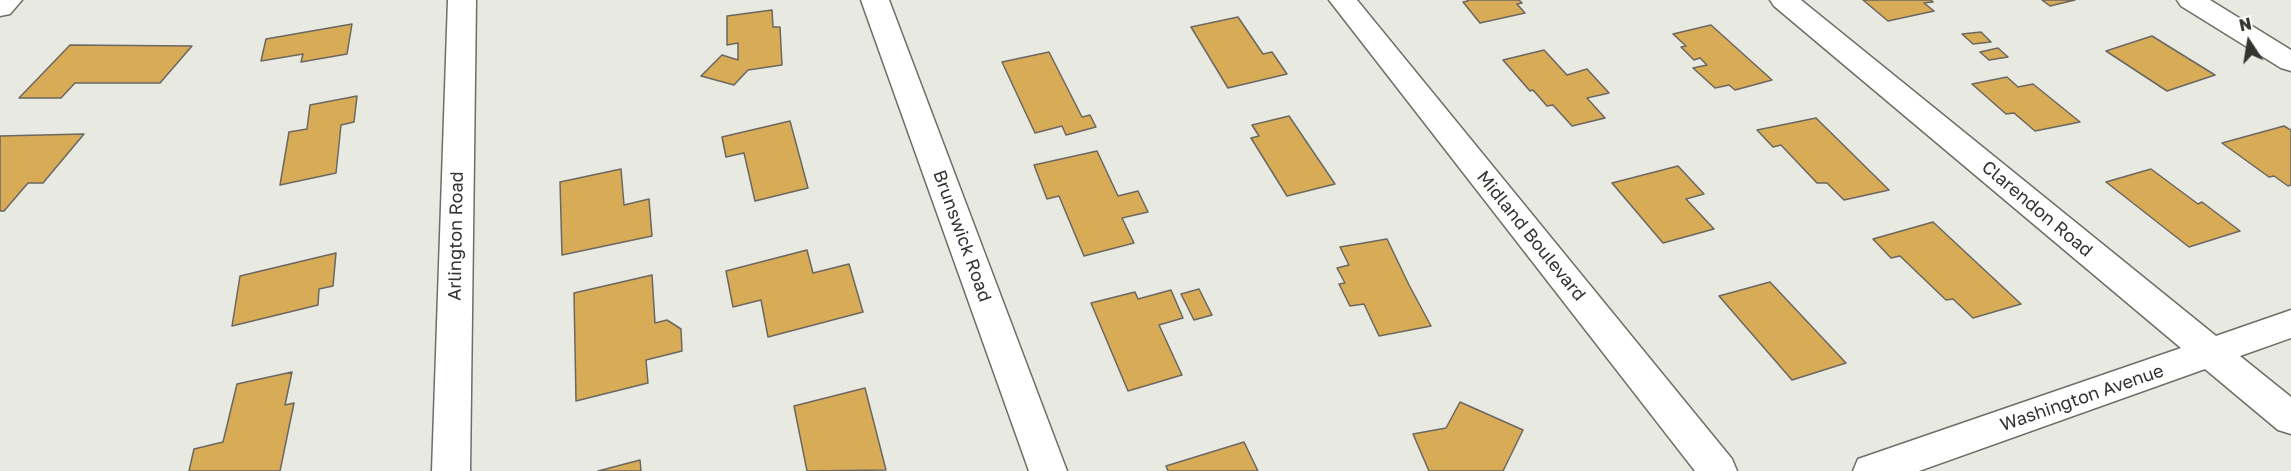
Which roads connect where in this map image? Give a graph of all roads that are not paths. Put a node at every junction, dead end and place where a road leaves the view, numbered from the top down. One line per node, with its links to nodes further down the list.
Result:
1 (8, 0): 7 (street)
2 (462, 0): 12 (street, Arlington Road)
3 (875, 0): 13 (street, Brunswick Road)
4 (1343, 0): 14 (street, Midland Boulevard)
5 (1784, 0): 10 (street, Clarendon Road)
6 (2191, 0): 8 (street)
7 (0, 8)
8 (2291, 62)
9 (2291, 324): 10 (street, Washington Avenue)
10 (2211, 353): 11 (street, Clarendon Road); 15 (street, Washington Avenue)
11 (2291, 418)
12 (451, 471)
13 (1048, 471)
14 (1718, 471)
15 (1872, 471)

